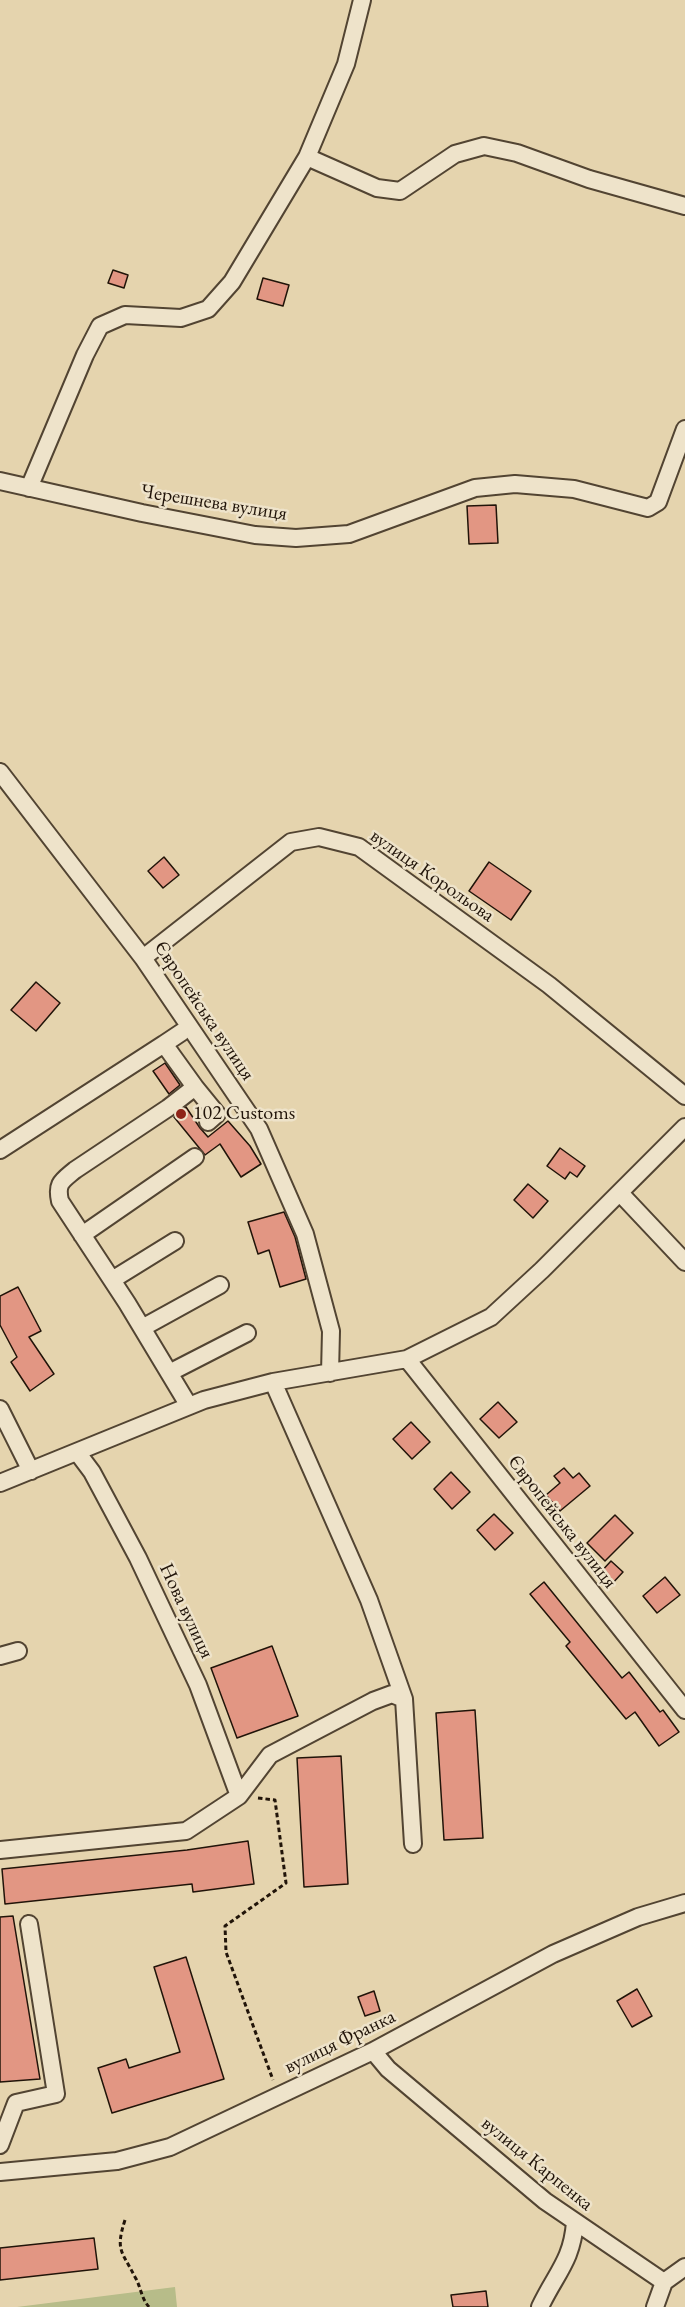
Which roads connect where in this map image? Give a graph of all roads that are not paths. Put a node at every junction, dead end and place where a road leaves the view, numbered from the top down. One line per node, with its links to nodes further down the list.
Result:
1 (362, 0): 2 (street)
2 (307, 157): 3 (street); 6 (street)
3 (685, 206)
4 (685, 429): 6 (street, Черешнева вулиця)
5 (0, 481): 6 (street, Черешнева вулиця)
6 (29, 488)
7 (0, 772): 8 (street, Європейська вулиця)
8 (143, 958): 12 (street, вулиця Корольова); 27 (street, Європейська вулиця)
9 (182, 1032): 10 (street)
10 (164, 1044): 11 (street); 15 (street)
11 (195, 1087): 13 (street); 18 (street)
12 (685, 1096)
13 (208, 1122)
14 (685, 1127): 17 (street)
15 (0, 1150)
16 (195, 1157): 18 (street)
17 (620, 1192): 20 (street); 25 (street)
18 (82, 1235): 21 (street)
19 (175, 1241): 21 (street)
20 (685, 1262)
21 (112, 1280): 23 (street)
22 (220, 1285): 23 (street)
23 (142, 1328): 26 (street)
24 (248, 1333): 26 (street)
25 (407, 1359): 27 (street); 37 (street, Європейська вулиця)
26 (169, 1373): 29 (street)
27 (330, 1373): 28 (street)
28 (273, 1382): 29 (street); 36 (street)
29 (189, 1406): 31 (street)
30 (0, 1409): 32 (street)
31 (77, 1452): 32 (street); 38 (street, Нова вулиця)
32 (32, 1471): 33 (street)
33 (0, 1483)
34 (18, 1651): 35 (street)
35 (0, 1656)
36 (404, 1699): 38 (street); 39 (street)
37 (685, 1710)
38 (240, 1796): 40 (street)
39 (413, 1844)
40 (0, 1850)
41 (685, 1904): 43 (street, вулиця Франка)
42 (29, 1924): 44 (street)
43 (373, 2051): 45 (street, вулиця Франка); 46 (street, вулиця Карпенка)
44 (0, 2145)
45 (0, 2172)
46 (575, 2222): 48 (street, вулиця Карпенка); 49 (street)
47 (685, 2266): 48 (street)
48 (664, 2282): 50 (street)
49 (540, 2307)
50 (655, 2307)

